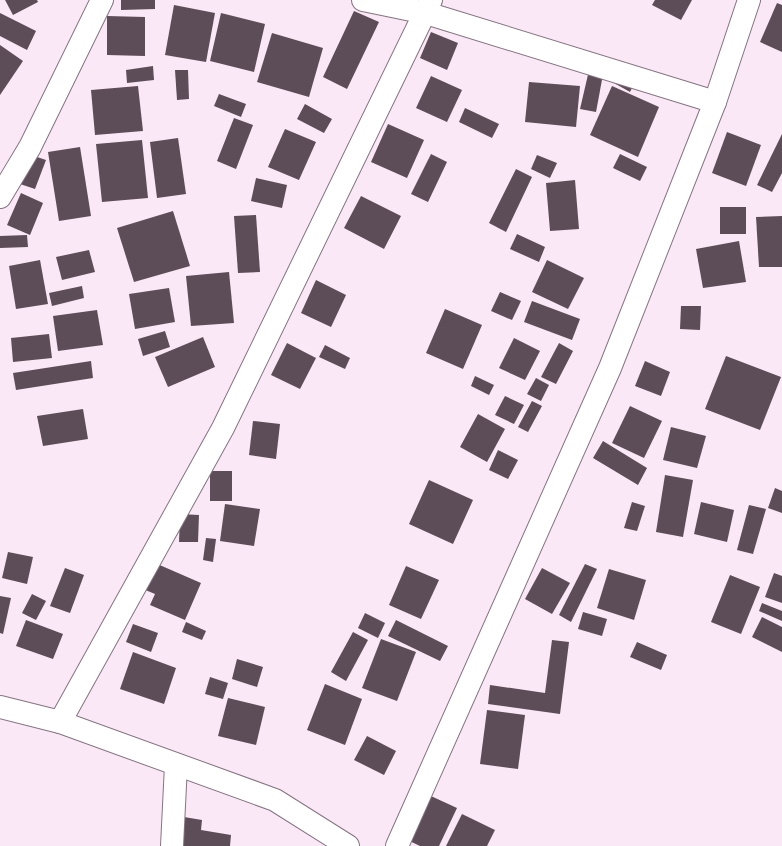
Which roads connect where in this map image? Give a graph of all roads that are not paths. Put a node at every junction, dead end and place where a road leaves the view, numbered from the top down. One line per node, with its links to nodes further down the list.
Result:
1 (102, 0): 6 (street)
2 (363, 0): 4 (street)
3 (749, 0): 5 (street)
4 (428, 6): 5 (street); 8 (street)
5 (715, 102): 12 (street)
6 (0, 197)
7 (0, 707): 8 (street)
8 (60, 722): 9 (street)
9 (176, 764): 10 (street); 11 (street)
10 (172, 846)
11 (348, 846)
12 (397, 846)

